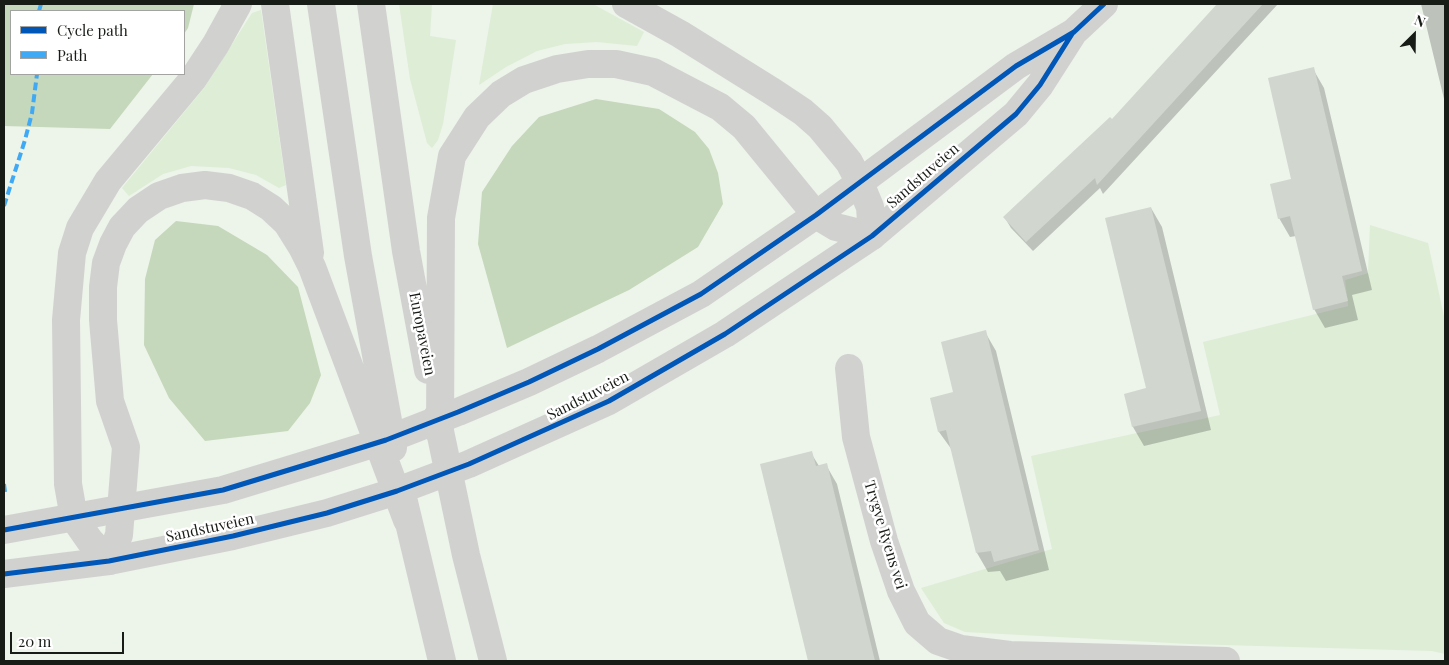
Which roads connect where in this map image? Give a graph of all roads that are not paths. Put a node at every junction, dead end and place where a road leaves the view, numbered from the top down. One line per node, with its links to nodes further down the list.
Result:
1 (238, 4): 15 (main road)
2 (276, 4): 11 (main road)
3 (321, 4): 16 (main road)
4 (371, 4): 13 (main road, Europaveien)
5 (626, 4): 8 (main road)
6 (1104, 4): 7 (main road, Sandstuveien)
7 (1074, 32): 8 (main road, Sandstuveien); 10 (main road, Sandstuveien)
8 (860, 183): 9 (main road, Sandstuveien); 10 (main road)
9 (816, 215): 10 (main road); 13 (main road); 14 (main road, Sandstuveien)
10 (872, 236): 18 (main road, Sandstuveien)
11 (312, 266): 14 (main road); 16 (main road)
12 (849, 368): 22 (main road, Trygve Ryens vei)
13 (440, 434): 21 (main road, Europaveien)
14 (121, 510): 15 (main road, Sandstuveien); 18 (main road)
15 (74, 518): 17 (main road, Sandstuveien); 18 (main road)
16 (407, 520): 20 (main road)
17 (4, 530)
18 (109, 561): 19 (main road, Sandstuveien)
19 (4, 574)
20 (442, 661)
21 (493, 661)
22 (1226, 661)

